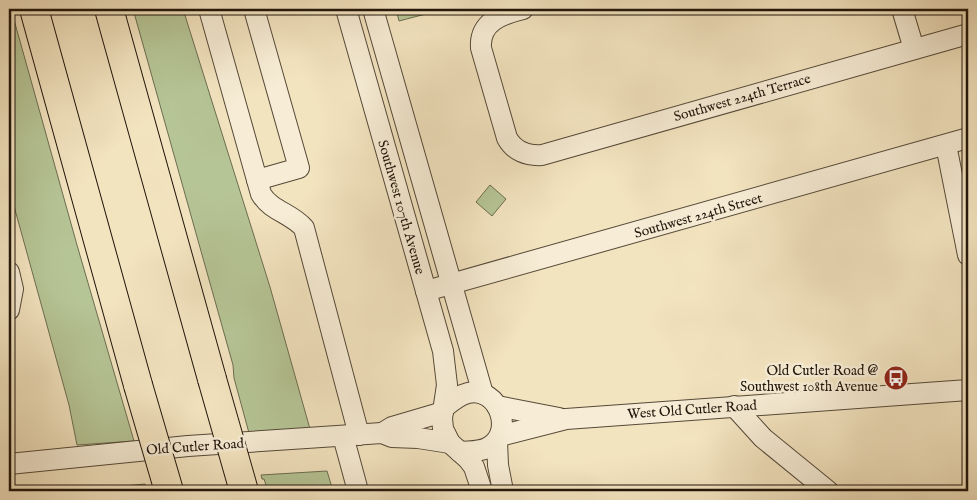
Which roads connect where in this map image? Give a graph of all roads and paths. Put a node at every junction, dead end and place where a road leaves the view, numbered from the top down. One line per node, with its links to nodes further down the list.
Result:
1 (34, 9): 29 (highway, bridge)
2 (109, 9): 30 (highway, bridge)
3 (209, 9): 13 (street)
4 (254, 9): 13 (street)
5 (346, 9): 17 (street, Southwest 107th Avenue)
6 (373, 9): 16 (street, Southwest 107th Avenue)
7 (523, 9): 10 (street, Southwest 224th Terrace)
8 (902, 9): 10 (street)
9 (968, 34): 10 (street, Southwest 224th Terrace)
10 (914, 49)
11 (968, 138): 12 (street, Southwest 224th Street)
12 (946, 145): 14 (street); 16 (street, Southwest 224th Street)
13 (257, 180): 25 (street)
14 (968, 255)
15 (9, 272): 18 (street)
16 (452, 284): 17 (street, Southwest 224th Street); 20 (street, Southwest 107th Avenue)
17 (426, 291): 22 (street, Southwest 107th Avenue)
18 (9, 310)
19 (968, 390): 21 (street, West Old Cutler Road)
20 (490, 400): 22 (street); 23 (street, West Old Cutler Road); 26 (street)
21 (734, 406): 23 (street, West Old Cutler Road); 34 (street)
22 (444, 410): 24 (street, Old Cutler Road); 27 (street)
23 (566, 419): 26 (street, West Old Cutler Road)
24 (382, 433): 25 (street, Old Cutler Road); 27 (street, Old Cutler Road)
25 (351, 436): 28 (street, Old Cutler Road); 31 (street)
26 (498, 438): 27 (street); 33 (street)
27 (455, 447): 32 (street)
28 (9, 464)
29 (169, 491)
30 (244, 491)
31 (358, 491)
32 (482, 491)
33 (503, 491)
34 (828, 491)

